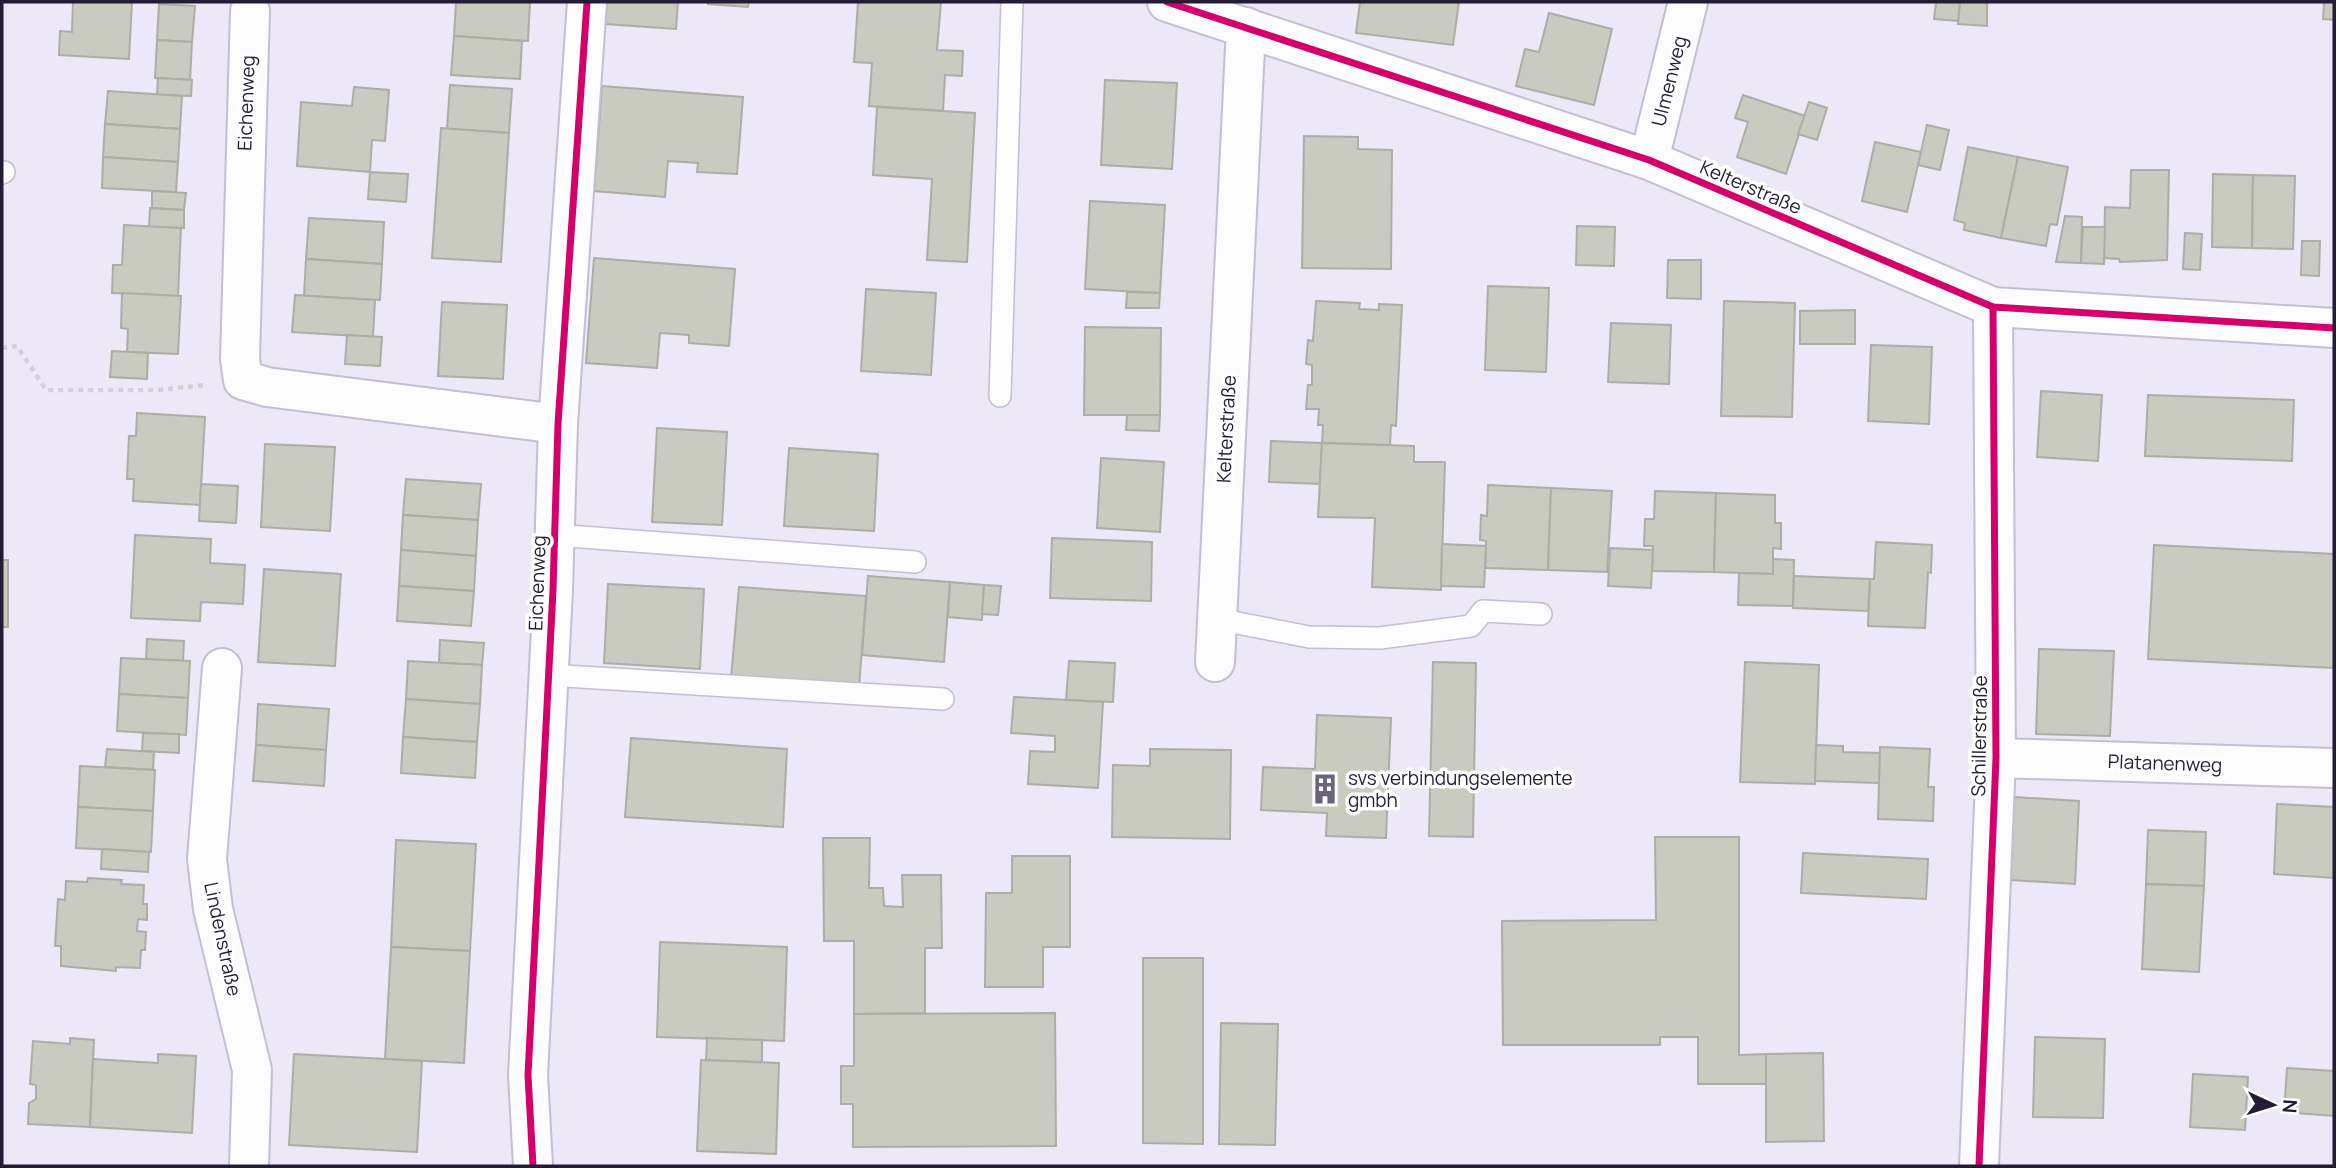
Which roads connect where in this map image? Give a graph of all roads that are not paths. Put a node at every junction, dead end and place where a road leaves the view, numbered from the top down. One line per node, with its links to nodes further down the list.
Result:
1 (587, 2): 11 (street, Eichenweg)
2 (1012, 2): 10 (lane)
3 (1167, 2): 6 (street, Kelterstraße)
4 (1688, 2): 7 (street, Ulmenweg)
5 (250, 11): 11 (street, Eichenweg)
6 (1246, 27): 7 (street, Kelterstraße); 15 (street, Kelterstraße)
7 (1649, 160): 8 (street, Kelterstraße)
8 (1993, 307): 9 (street, Kelterstraße); 20 (street, Schillerstraße)
9 (2334, 328)
10 (1000, 397)
11 (558, 424): 12 (street, Eichenweg)
12 (555, 535): 13 (lane); 18 (street, Eichenweg)
13 (915, 562)
14 (1541, 614): 15 (lane)
15 (1217, 619): 16 (street, Kelterstraße)
16 (1215, 662)
17 (222, 667): 22 (street, Lindenstraße)
18 (548, 675): 19 (lane); 23 (street, Eichenweg)
19 (943, 699)
20 (1996, 758): 21 (street, Platanenweg); 24 (street, Schillerstraße)
21 (2334, 768)
22 (249, 1166)
23 (533, 1166)
24 (1979, 1166)

